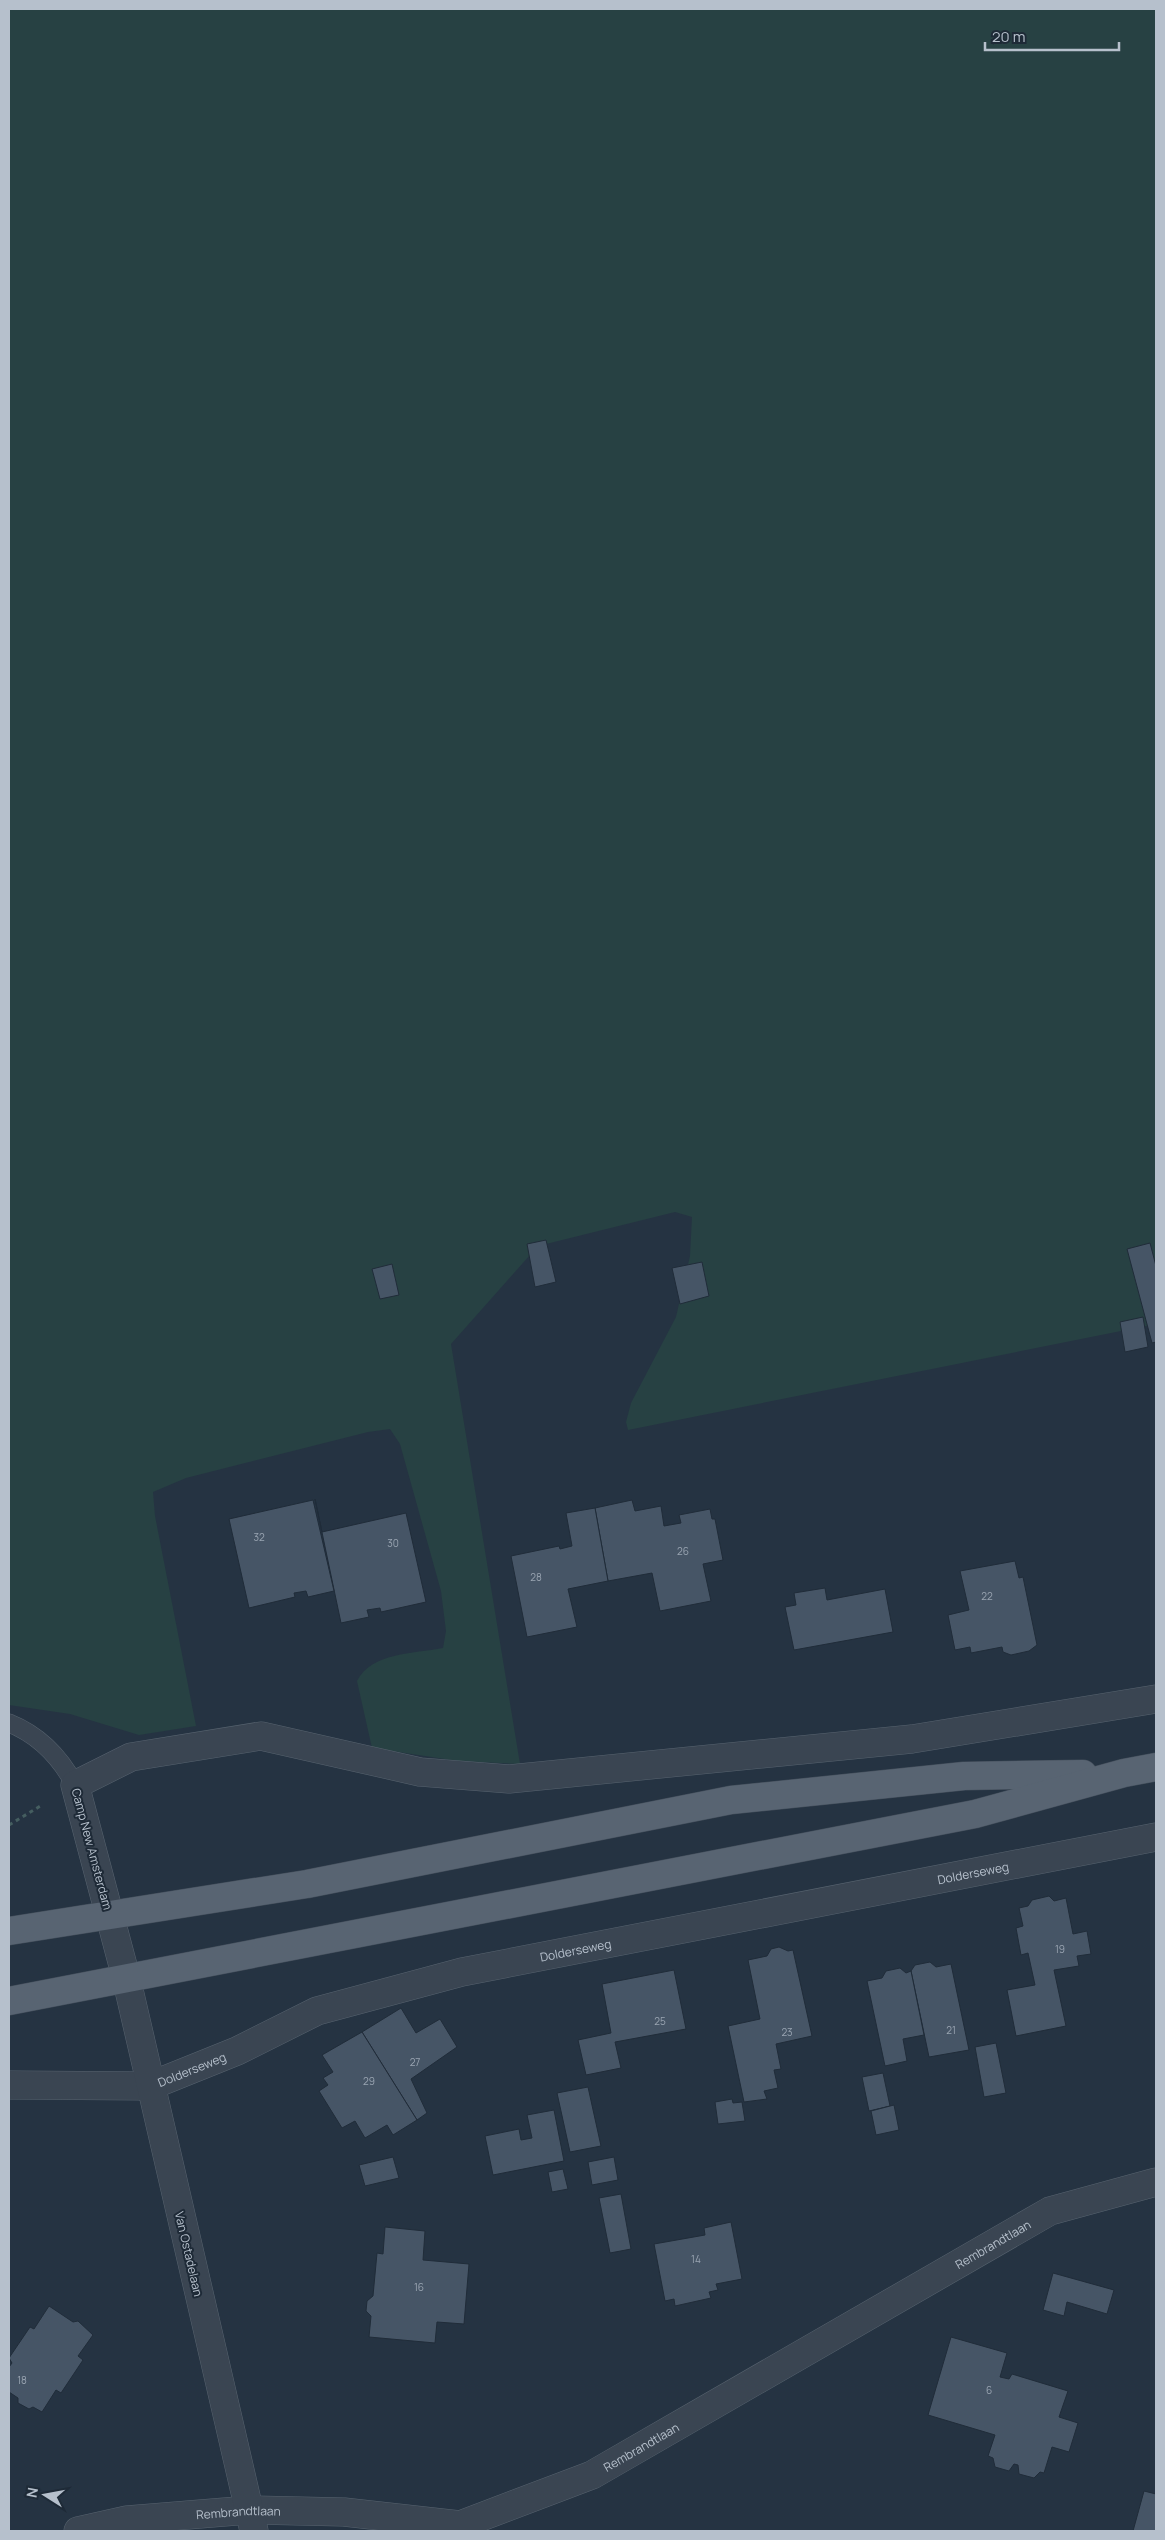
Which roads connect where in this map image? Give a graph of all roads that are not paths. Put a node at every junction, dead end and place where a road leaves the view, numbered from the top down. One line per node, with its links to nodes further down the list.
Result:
1 (1156, 1699): 5 (street)
2 (9, 1723): 5 (lane, Camp New Amsterdam)
3 (1156, 1767): 4 (main road)
4 (1124, 1773): 7 (main road); 9 (main road)
5 (75, 1785): 7 (street, Camp New Amsterdam)
6 (1156, 1837): 12 (street, Dolderseweg)
7 (110, 1916): 8 (main road); 9 (street)
8 (9, 1931)
9 (126, 1977): 10 (main road); 12 (street, Van Ostadelaan)
10 (9, 2001)
11 (9, 2084): 12 (street, Dolderseweg)
12 (150, 2086): 14 (street, Van Ostadelaan)
13 (1156, 2182): 15 (street, Rembrandtlaan)
14 (251, 2521): 15 (street, Rembrandtlaan); 16 (street, Rembrandtlaan)
15 (471, 2528)
16 (78, 2531)

